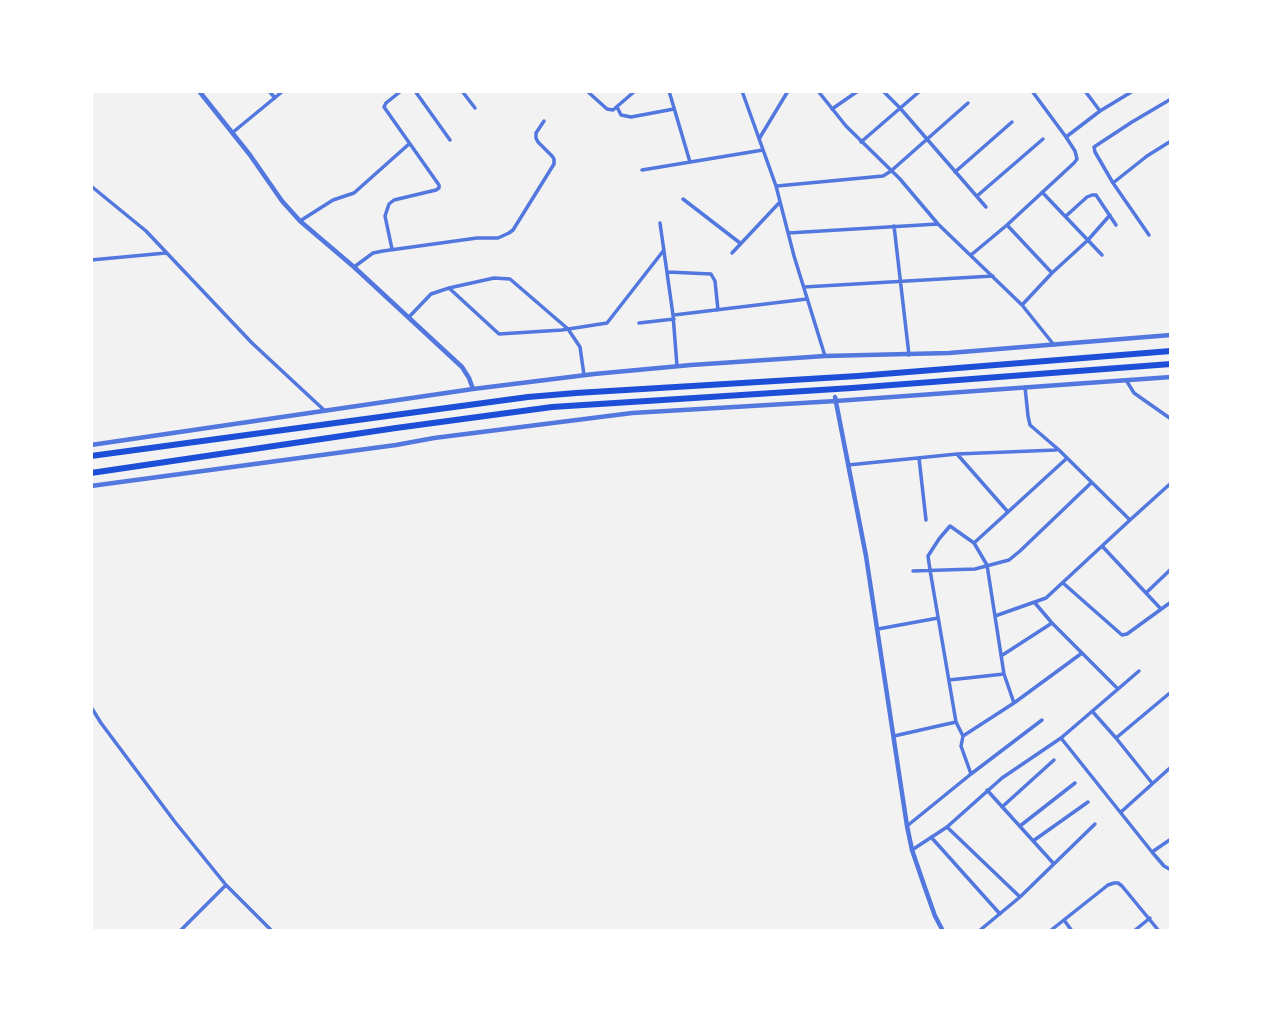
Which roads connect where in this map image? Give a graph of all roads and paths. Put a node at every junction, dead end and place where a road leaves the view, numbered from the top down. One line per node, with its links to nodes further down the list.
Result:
1 (199, 91): 30 (street)
2 (269, 91): 19 (street)
3 (283, 91): 19 (street)
4 (401, 91): 38 (street)
5 (415, 91): 34 (street)
6 (462, 91): 23 (street)
7 (587, 91): 22 (street)
8 (635, 91): 22 (street)
9 (669, 91): 25 (street)
10 (742, 91): 32 (street)
11 (788, 91): 32 (street)
12 (818, 91): 26 (street)
13 (858, 91): 26 (street)
14 (883, 91): 24 (street)
15 (920, 91): 24 (street)
16 (1032, 91): 31 (street)
17 (1085, 91): 27 (street)
18 (1133, 91): 27 (street)
19 (275, 97): 30 (street)
20 (1171, 99): 44 (street)
21 (968, 103): 35 (street)
22 (617, 107): 25 (street)
23 (475, 108)
24 (900, 108): 35 (street); 37 (street)
25 (674, 109): 40 (street)
26 (832, 110): 37 (street)
27 (1100, 111): 31 (street)
28 (544, 121): 64 (street)
29 (1012, 122): 43 (street)
30 (232, 133): 54 (street)
31 (1066, 137): 47 (street)
32 (759, 139): 39 (street)
33 (1043, 139): 48 (street)
34 (450, 140)
35 (927, 140): 42 (street); 43 (street)
36 (1171, 141): 44 (street)
37 (861, 142): 42 (street)
38 (410, 144): 54 (street); 64 (street)
39 (763, 150): 40 (street); 46 (street)
40 (690, 162): 41 (street)
41 (642, 170)
42 (891, 171): 46 (street); 56 (street)
43 (956, 172): 48 (street)
44 (1113, 183): 61 (street)
45 (91, 186): 66 (street)
46 (776, 186): 50 (street)
47 (1042, 192): 53 (street); 57 (street)
48 (976, 196): 51 (street)
49 (683, 199): 63 (street)
50 (779, 203): 60 (street); 63 (street)
51 (986, 207)
52 (1110, 215): 53 (street); 58 (street); 62 (street)
53 (1066, 216): 62 (street)
54 (300, 221): 71 (street)
55 (660, 223): 65 (street)
56 (938, 224): 59 (street); 69 (street)
57 (1007, 225): 69 (street); 73 (street)
58 (1116, 225)
59 (894, 226): 60 (street); 75 (street)
60 (788, 233): 76 (street)
61 (1149, 235)
62 (1088, 240): 68 (street); 73 (street)
63 (740, 243): 67 (street)
64 (392, 249): 71 (street)
65 (664, 250): 72 (street); 84 (street)
66 (166, 253): 70 (street); 99 (street)
67 (732, 253)
68 (1102, 255)
69 (970, 256): 74 (street)
70 (91, 260)
71 (354, 267): 81 (street)
72 (668, 272): 80 (street); 82 (street)
73 (1052, 273): 79 (street)
74 (993, 276): 75 (street); 79 (street)
75 (900, 281): 76 (street); 88 (street)
76 (804, 287): 78 (street)
77 (449, 288): 81 (street); 84 (street); 84 (street)
78 (807, 299): 80 (street); 89 (street)
79 (1022, 305): 86 (street)
80 (718, 310): 82 (street)
81 (408, 317): 97 (street)
82 (673, 317): 83 (street); 92 (street)
83 (639, 323)
84 (568, 329): 93 (street)
85 (1171, 335): 86 (street)
86 (1054, 345): 88 (street)
87 (1171, 351): 104 (highway)
88 (909, 355): 89 (street)
89 (825, 356): 91 (street); 92 (street)
90 (1171, 364): 108 (highway)
91 (828, 365)
92 (677, 366): 93 (street)
93 (584, 375): 97 (street)
94 (1171, 377): 95 (street)
95 (1126, 380): 96 (street); 100 (street)
96 (1026, 387): 98 (street); 102 (street)
97 (473, 389): 99 (street)
98 (835, 399): 107 (street); 111 (street)
99 (324, 410): 101 (street)
100 (1171, 419)
101 (91, 444)
102 (1059, 450): 103 (street); 106 (street)
103 (957, 454): 105 (street); 112 (street)
104 (91, 456)
105 (919, 458): 107 (street); 113 (street)
106 (1066, 459): 109 (street); 112 (street)
107 (848, 466): 129 (street)
108 (91, 473)
109 (1091, 483): 114 (street); 117 (street)
110 (1171, 483): 114 (street)
111 (91, 486)
112 (1008, 512): 115 (street)
113 (926, 520)
114 (1130, 520): 116 (street)
115 (974, 543): 117 (street); 119 (street)
116 (1102, 546): 121 (street); 122 (street)
117 (987, 565): 119 (street); 126 (street)
118 (1171, 569): 122 (street)
119 (930, 570): 120 (street); 127 (street)
120 (913, 571)
121 (1063, 583): 124 (street); 125 (street)
122 (1146, 593): 125 (street)
123 (1171, 602): 125 (street)
124 (1035, 603): 126 (street); 128 (street)
125 (1160, 608)
126 (995, 617): 131 (street)
127 (938, 618): 129 (street); 134 (street)
128 (1052, 623): 130 (street); 131 (street)
129 (878, 629): 142 (street)
130 (1082, 653): 135 (street); 137 (street)
131 (1000, 656): 133 (street)
132 (1139, 671): 135 (street)
133 (1004, 674): 134 (street); 137 (street)
134 (949, 680): 141 (street)
135 (1118, 689): 139 (street)
136 (1171, 692): 145 (street)
137 (1014, 703): 143 (street)
138 (91, 707): 166 (street)
139 (1092, 711): 144 (street); 145 (street)
140 (1042, 720): 148 (street)
141 (956, 722): 142 (street); 143 (street)
142 (894, 736): 156 (street)
143 (963, 736): 148 (street)
144 (1061, 738): 151 (street); 154 (street)
145 (1116, 738): 150 (street)
146 (1054, 760): 153 (street)
147 (1171, 767): 150 (street)
148 (971, 774): 156 (street)
149 (1076, 783): 158 (street)
150 (1152, 783): 154 (street)
151 (987, 790): 153 (street); 157 (street)
152 (1088, 802): 161 (street)
153 (1002, 807): 158 (street)
154 (1121, 812): 163 (street)
155 (1095, 824): 164 (street)
156 (907, 826): 162 (street)
157 (947, 827): 159 (street); 167 (street)
158 (1020, 827): 161 (street)
159 (931, 837): 162 (street); 168 (street)
160 (1171, 839): 163 (street)
161 (1033, 841): 164 (street)
162 (912, 850): 173 (street)
163 (1152, 852): 165 (street)
164 (1054, 865): 167 (street)
165 (1171, 870)
166 (226, 885): 171 (street); 172 (street)
167 (1020, 897): 168 (street)
168 (1001, 915): 174 (street)
169 (1150, 918): 170 (street); 177 (street); 178 (street)
170 (1064, 920): 175 (street); 176 (street)
171 (180, 931)
172 (272, 931)
173 (943, 931)
174 (979, 931)
175 (1050, 931)
176 (1072, 931)
177 (1134, 931)
178 (1159, 931)

